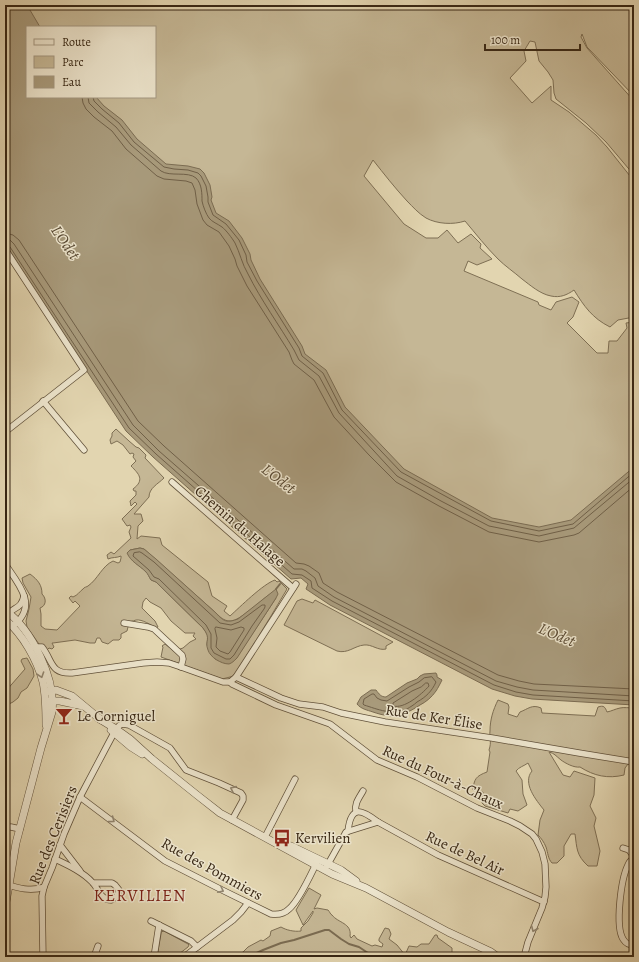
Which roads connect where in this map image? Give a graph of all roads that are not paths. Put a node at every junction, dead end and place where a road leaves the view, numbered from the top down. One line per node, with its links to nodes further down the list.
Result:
1 (5, 249): 2 (street)
2 (43, 402): 3 (street); 4 (street)
3 (5, 432)
4 (84, 450)
5 (172, 482): 7 (street, Chemin du Halage)
6 (5, 564): 9 (street)
7 (277, 574): 8 (street); 15 (street, Chemin du Halage)
8 (276, 580)
9 (24, 595): 10 (street); 12 (street)
10 (8, 614): 12 (street)
11 (124, 623): 14 (street)
12 (15, 624): 13 (street); 13 (street)
13 (33, 650): 14 (street, Rue du Four-à-Chaux); 17 (street)
14 (182, 667): 16 (street, Rue du Four-à-Chaux)
15 (236, 677): 16 (street); 23 (street, Rue de Ker Élise)
16 (230, 682): 46 (street, Rue du Four-à-Chaux)
17 (48, 691): 18 (street); 19 (street); 20 (street)
18 (45, 701): 19 (street); 22 (street)
19 (53, 701): 20 (street); 22 (street)
20 (84, 706): 21 (street)
21 (115, 731): 26 (street, Rue des Cerisiers); 28 (street); 28 (street, one-way to 21)
22 (46, 732): 31 (street)
23 (634, 762)
24 (295, 779): 33 (street)
25 (363, 791): 27 (street)
26 (80, 797): 34 (street, Rue des Cerisiers); 47 (street, Rue des Pommiers, one-way to 47)
27 (356, 812): 29 (street, Rue de Bel Air); 32 (street)
28 (233, 818): 33 (street)
29 (378, 822): 32 (street); 46 (street, Rue de Bel Air)
30 (5, 827): 31 (street)
31 (20, 830): 42 (street)
32 (348, 831): 39 (street)
33 (266, 835): 38 (street)
34 (60, 845): 37 (street, Rue des Cerisiers); 40 (street)
35 (623, 848): 36 (street)
36 (634, 857): 52 (street)
37 (55, 859): 40 (street); 43 (street, Rue des Cerisiers)
38 (317, 862): 39 (street); 47 (street, Rue des Pommiers)
39 (327, 867): 55 (street)
40 (81, 873): 41 (street)
41 (93, 883): 41 (street)
42 (7, 884): 44 (street); 48 (street)
43 (44, 887): 44 (street); 45 (street, Rue des Cerisiers)
44 (31, 889): 45 (street)
45 (42, 896): 56 (street, Rue des Cerisiers)
46 (544, 902): 62 (street, Rue du Four-à-Chaux, one-way to 62)
47 (248, 903): 54 (street)
48 (6, 905): 51 (street)
49 (151, 921): 50 (street)
50 (159, 925): 54 (street); 58 (street)
51 (5, 928)
52 (634, 945)
53 (98, 946): 57 (street)
54 (197, 947): 59 (street)
55 (491, 952): 60 (street); 61 (street)
56 (43, 957)
57 (94, 957)
58 (154, 957)
59 (184, 957)
60 (498, 957)
61 (506, 957)
62 (524, 957)

